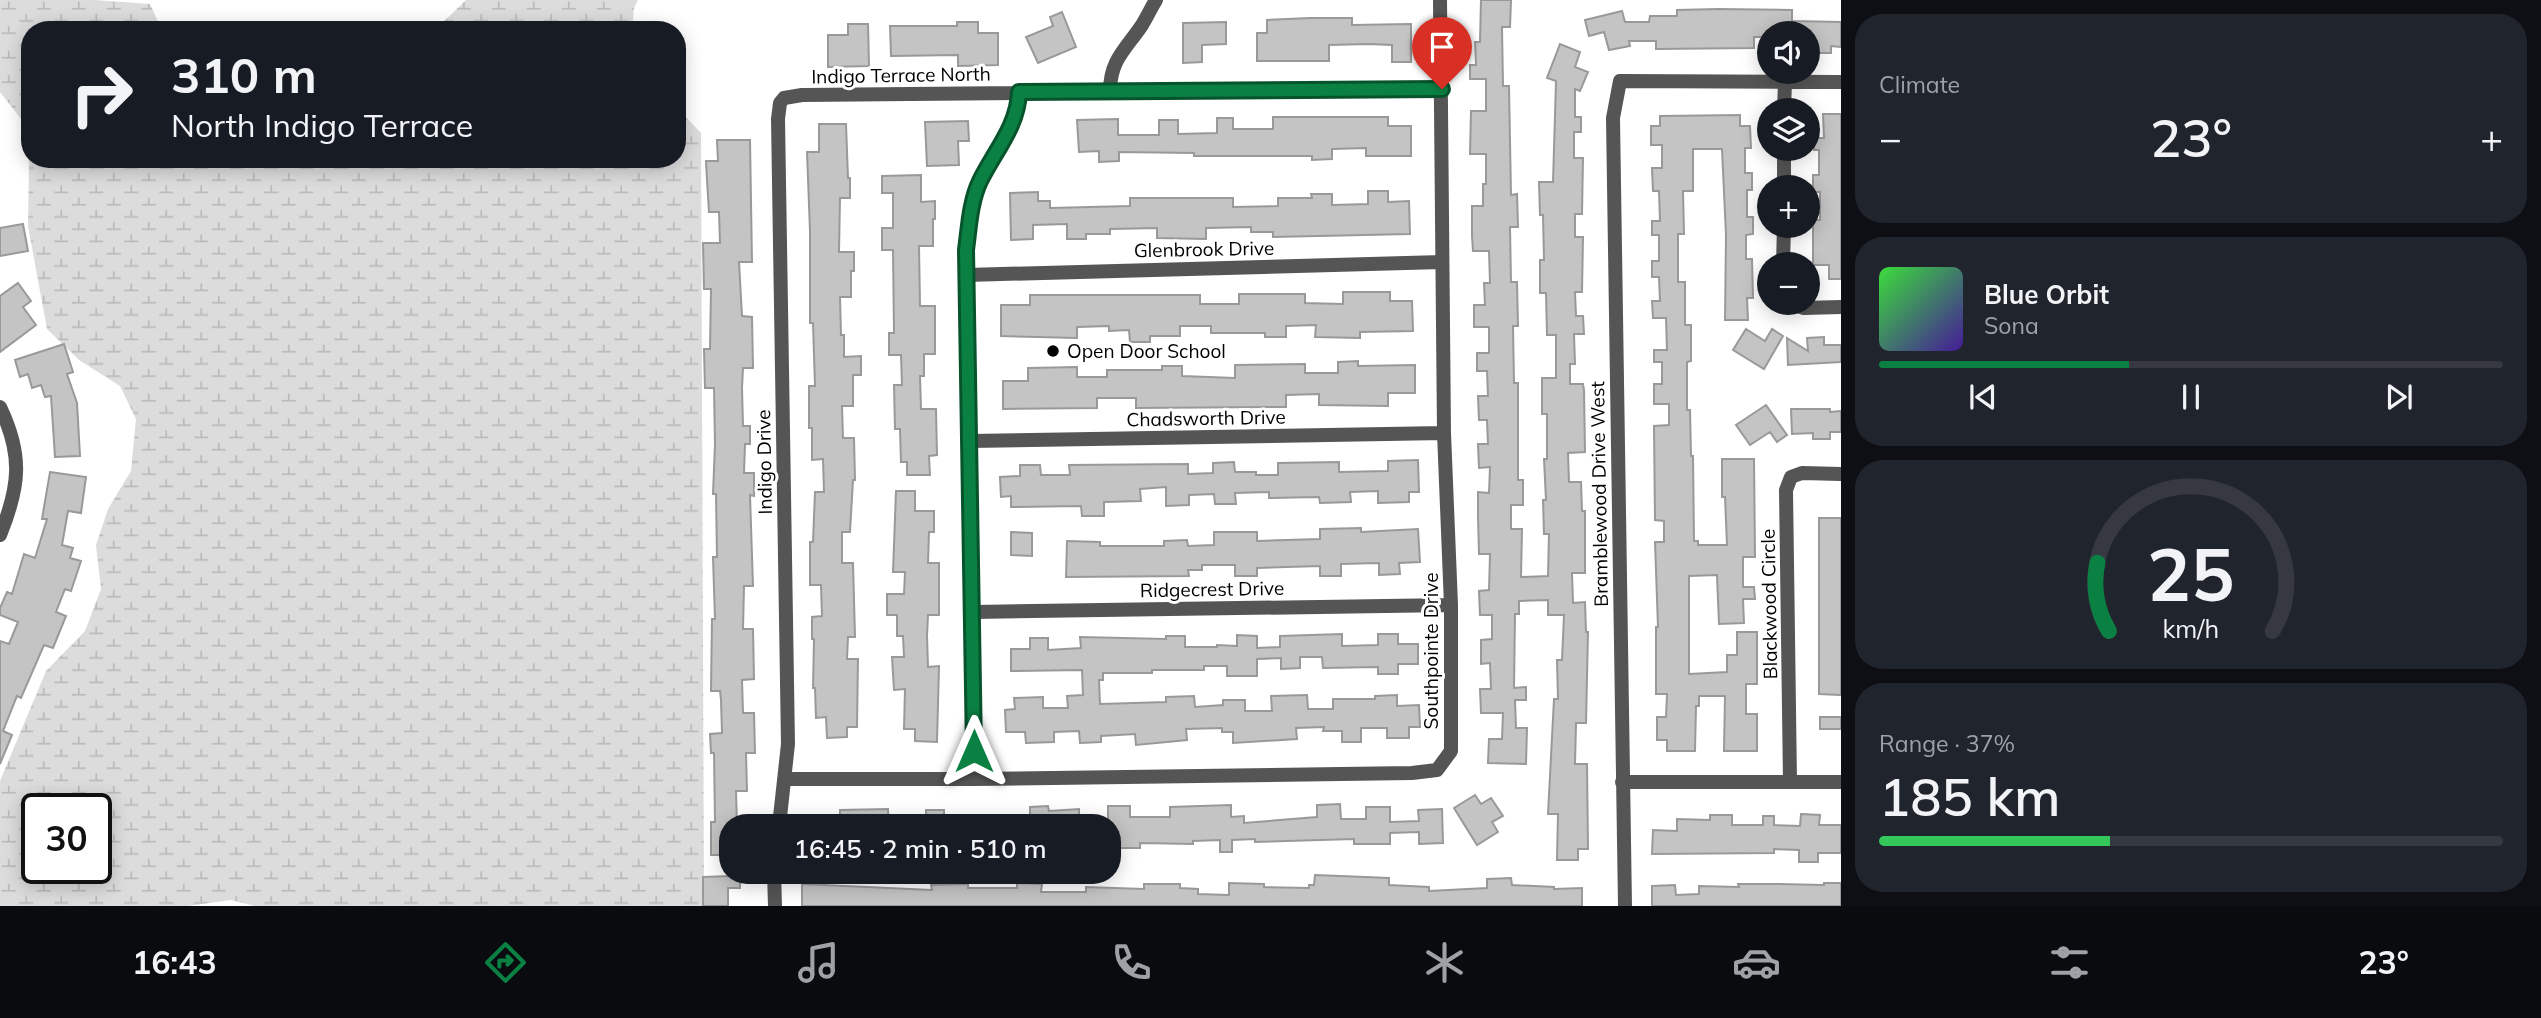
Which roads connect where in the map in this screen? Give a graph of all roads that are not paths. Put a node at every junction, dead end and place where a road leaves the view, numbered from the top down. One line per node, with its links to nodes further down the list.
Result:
1 (1156, 0): 7 (street)
2 (1440, 0): 6 (street, Southpointe Drive)
3 (1757, 82): 23 (street, Bramblewood Drive West)
4 (1820, 82): 5 (street)
5 (1841, 82)
6 (1442, 89): 7 (street, Indigo Terrace North); 10 (street, Southpointe Drive)
7 (1110, 91): 8 (street, Indigo Terrace North)
8 (1019, 92): 9 (street, Indigo Terrace North); 11 (street)
9 (784, 97): 21 (street, Indigo Drive)
10 (1442, 262): 11 (street, Glenbrook Drive); 15 (street, Southpointe Drive)
11 (967, 275): 16 (street)
12 (1841, 307): 13 (street)
13 (1820, 308)
14 (0, 407): 18 (street)
15 (1444, 433): 16 (street, Chadsworth Drive); 19 (street, Southpointe Drive)
16 (970, 441): 20 (street)
17 (1841, 474): 24 (street, Blackwood Circle)
18 (0, 535)
19 (1451, 604): 20 (street, Ridgecrest Drive); 22 (street, Southpointe Drive)
20 (973, 612): 22 (street)
21 (784, 779): 22 (street, Southpointe Drive); 26 (street, Indigo Drive)
22 (974, 779)
23 (1622, 782): 24 (street); 29 (street, Bramblewood Drive West)
24 (1790, 782): 25 (street)
25 (1841, 782)
26 (780, 814)
27 (774, 884): 28 (street)
28 (775, 906)
29 (1625, 906)

